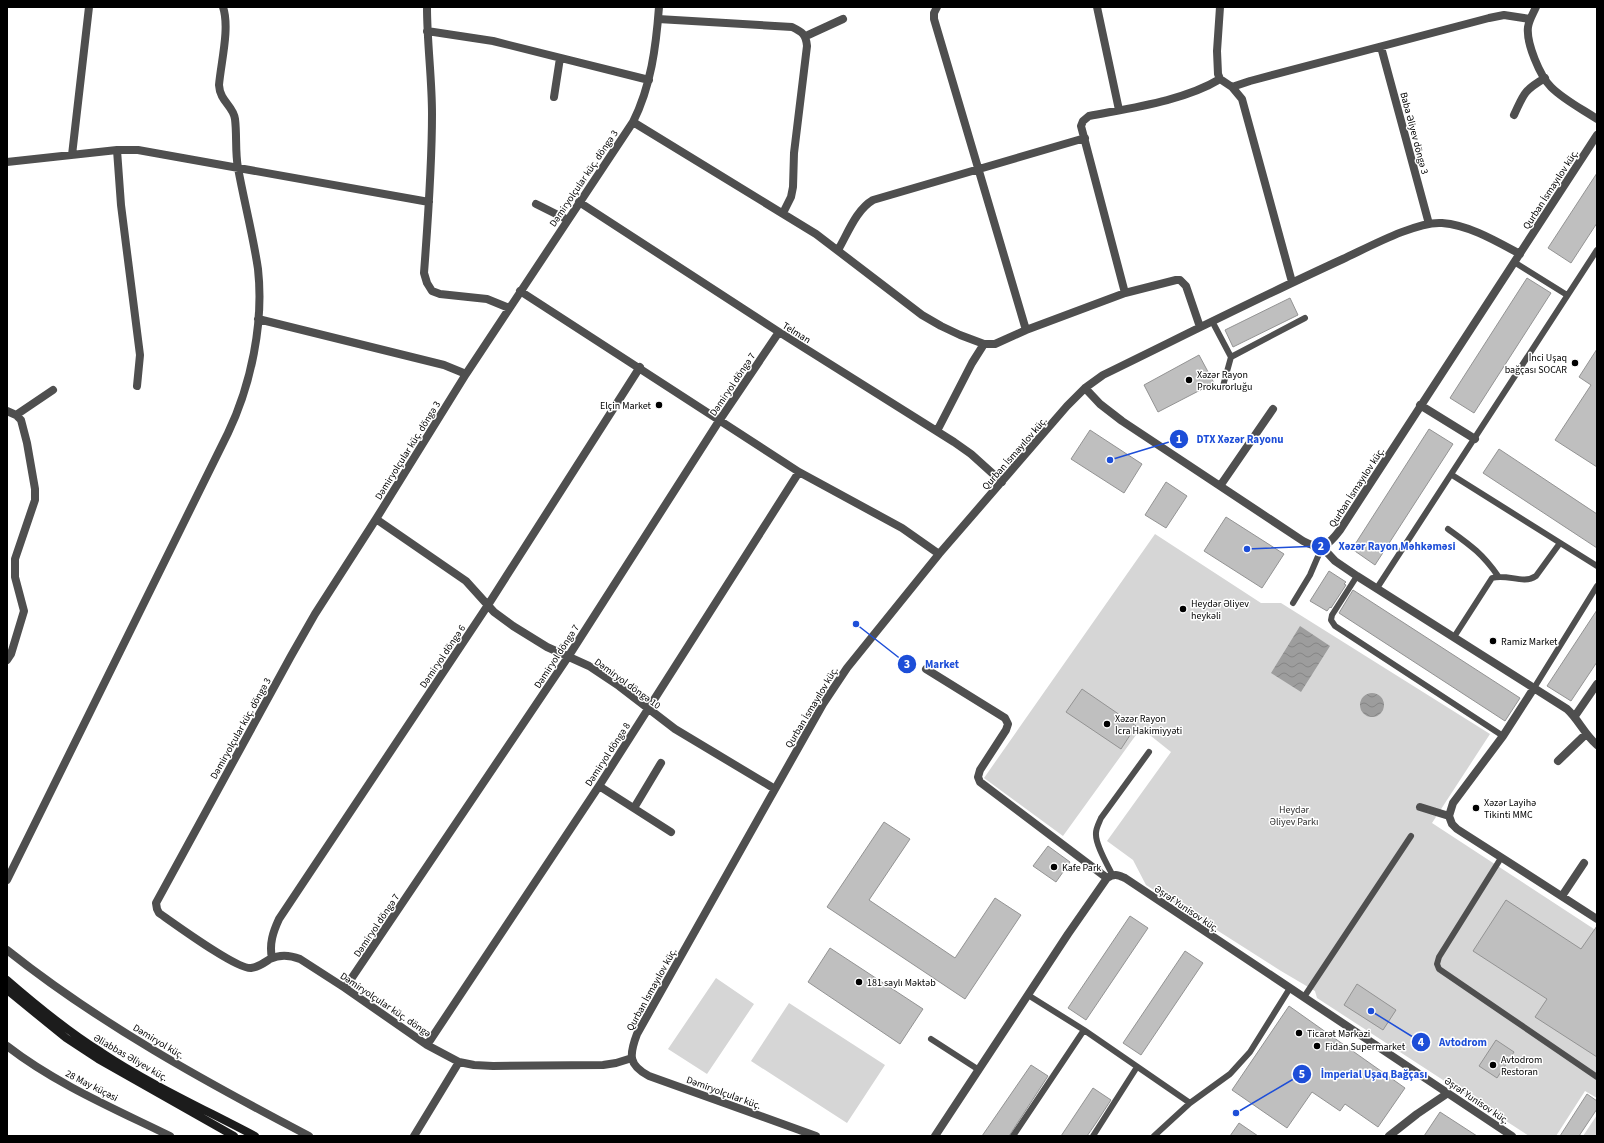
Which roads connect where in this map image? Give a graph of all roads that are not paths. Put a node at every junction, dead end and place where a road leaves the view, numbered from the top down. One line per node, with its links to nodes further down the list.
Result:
1 (89, 7): 28 (street)
2 (223, 7): 30 (street)
3 (427, 7): 12 (street)
4 (659, 7): 9 (street, Dəmiryolçular küç. döngə 3)
5 (937, 7): 31 (street)
6 (1097, 7): 21 (street)
7 (1220, 7): 18 (street)
8 (1536, 7): 11 (street)
9 (658, 19): 13 (street); 17 (street, Dəmiryolçular küç. döngə 3)
10 (843, 19): 13 (street)
11 (1530, 19): 14 (street); 16 (street)
12 (427, 32): 15 (street); 32 (street)
13 (806, 36): 35 (street)
14 (1381, 47): 19 (street); 37 (street, Baba Əliyev döngə 3)
15 (560, 58): 17 (street); 20 (street)
16 (1545, 78): 22 (street); 23 (street)
17 (649, 80): 24 (street, Dəmiryolçular küç. döngə 3)
18 (1220, 80): 19 (street); 21 (street)
19 (1232, 87): 42 (street)
20 (554, 97)
21 (1119, 110): 26 (street)
22 (1514, 116)
23 (1597, 119)
24 (633, 122): 33 (street, Dəmiryolçular küç. döngə 3); 35 (street)
25 (1597, 135): 40 (street, Qurban İsmayılov küç.)
26 (1085, 138): 31 (street); 44 (street)
27 (117, 150): 28 (street); 30 (street); 57 (street)
28 (72, 156): 29 (street)
29 (7, 162)
30 (238, 168): 32 (street); 48 (street)
31 (979, 169): 38 (street); 51 (street)
32 (429, 202): 46 (street)
33 (579, 202): 36 (street, Dəmiryolçular küç. döngə 3); 52 (street, Telman)
34 (536, 204): 36 (street)
35 (782, 213): 38 (street)
36 (568, 220): 43 (street, Dəmiryolçular küç. döngə 3)
37 (1429, 224): 40 (street, Qurban İsmayılov küç.); 42 (street, Qurban İsmayılov küç.)
38 (838, 250): 53 (street)
39 (1597, 250): 45 (lane)
40 (1520, 254): 41 (street, Qurban İsmayılov küç.)
41 (1514, 262): 45 (lane); 61 (street, Qurban İsmayılov küç.)
42 (1292, 282): 49 (street, Qurban İsmayılov küç.)
43 (520, 291): 46 (street, Dəmiryolçular küç. döngə 3); 55 (street)
44 (1125, 293): 50 (street); 51 (street)
45 (1567, 295): 67 (lane)
46 (509, 308): 56 (street, Dəmiryolçular küç. döngə 3)
47 (1305, 318): 54 (lane)
48 (258, 320): 56 (street); 108 (street)
49 (1212, 321): 50 (street, Qurban İsmayılov küç.); 54 (lane)
50 (1200, 327): 59 (street, Qurban İsmayılov küç.)
51 (1026, 330): 53 (street)
52 (779, 332): 65 (street, Dəmiryol döngə 7); 66 (street, Telman)
53 (984, 344): 66 (street)
54 (1231, 357): 58 (lane)
55 (640, 367): 65 (street); 83 (street, Dəmiryol döngə 6)
56 (466, 374): 72 (street, Dəmiryolçular küç. döngə 3)
57 (137, 386)
58 (1223, 386)
59 (1085, 388): 70 (street, Qurban İsmayılov küç.); 71 (street)
60 (53, 390): 64 (street)
61 (1420, 405): 67 (street); 75 (street, Qurban İsmayılov küç.)
62 (1273, 409): 71 (street)
63 (7, 412): 64 (street)
64 (16, 415): 86 (street)
65 (719, 421): 68 (street); 85 (street, Dəmiryol döngə 7)
66 (937, 431): 70 (street, Telman)
67 (1475, 439): 69 (lane)
68 (799, 472): 76 (street); 90 (street, Dəmiryol döngə 8)
69 (1452, 474): 74 (lane); 81 (lane)
70 (1002, 482): 76 (street, Qurban İsmayılov küç.)
71 (1220, 486): 75 (street)
72 (376, 518): 83 (street, Dəmiryol döngə 10); 110 (street, Dəmiryolçular küç. döngə 3)
73 (1448, 529): 79 (lane)
74 (1560, 543): 77 (lane); 79 (lane)
75 (1322, 546): 78 (street); 82 (lane)
76 (939, 554): 99 (street, Qurban İsmayılov küç.)
77 (1597, 566)
78 (1357, 576): 81 (street); 93 (lane)
79 (1498, 576): 84 (lane)
80 (1597, 586): 89 (lane)
81 (1377, 588): 84 (street)
82 (1293, 603)
83 (488, 605): 85 (street, Dəmiryol döngə 10); 113 (street, Dəmiryol döngə 6)
84 (1454, 637): 89 (street)
85 (568, 657): 90 (street, Dəmiryol döngə 10); 115 (street, Dəmiryol döngə 7)
86 (7, 660)
87 (926, 669): 107 (street, Əşrəf Yunisov küç.)
88 (1597, 684): 91 (street)
89 (1534, 688): 91 (street); 93 (street)
90 (649, 709): 98 (street, Dəmiryol döngə 8); 99 (street, Dəmiryol döngə 10)
91 (1575, 716): 92 (street)
92 (1586, 734): 94 (street); 96 (street)
93 (1503, 736): 102 (street)
94 (1597, 745)
95 (1149, 752): 107 (lane)
96 (1558, 761)
97 (661, 763): 101 (street)
98 (599, 786): 101 (street); 122 (street, Dəmiryol döngə 8)
99 (775, 789): 124 (street, Qurban İsmayılov küç.)
100 (1420, 807): 102 (street)
101 (634, 808): 103 (street)
102 (1449, 816): 105 (street)
103 (671, 832)
104 (1411, 836): 119 (lane)
105 (1501, 858): 109 (street); 128 (lane)
106 (1584, 863): 109 (street)
107 (1110, 876): 116 (street, Əşrəf Yunisov küç.); 118 (street)
108 (7, 880)
109 (1562, 896): 111 (street)
110 (156, 903): 113 (street, Dəmiryolçular küç. döngə)
111 (1597, 919)
112 (7, 950): 134 (street, Dəmiryol küç.)
113 (272, 958): 115 (street, Dəmiryolçular küç. döngə)
114 (7, 980): 133 (main road, Əliabbas Əliyev küç.)
115 (346, 988): 122 (street, Dəmiryolçular küç. döngə)
116 (1290, 988): 119 (street, Əşrəf Yunisov küç.); 130 (lane)
117 (7, 990): 132 (main road)
118 (1028, 995): 120 (lane); 127 (street)
119 (1304, 997): 129 (street, Əşrəf Yunisov küç.)
120 (1084, 1030): 126 (lane); 138 (lane)
121 (931, 1039): 127 (lane)
122 (427, 1045): 125 (street, Dəmiryolçular küç. döngə)
123 (7, 1046): 131 (street, 28 May küçəsi)
124 (632, 1058): 125 (street, Dəmiryolçular küç. döngə); 136 (street, Dəmiryolçular küç.)
125 (459, 1062): 135 (street)
126 (1138, 1067): 130 (lane); 139 (lane)
127 (979, 1070): 137 (street)
128 (1597, 1077)
129 (1448, 1093): 141 (street); 142 (street, Əşrəf Yunisov küç.)
130 (1190, 1103): 140 (lane)
131 (170, 1136)
132 (234, 1136)
133 (255, 1136)
134 (309, 1136)
135 (414, 1136)
136 (816, 1136)
137 (935, 1136)
138 (1013, 1136)
139 (1093, 1136)
140 (1154, 1136)
141 (1389, 1136)
142 (1512, 1136)

